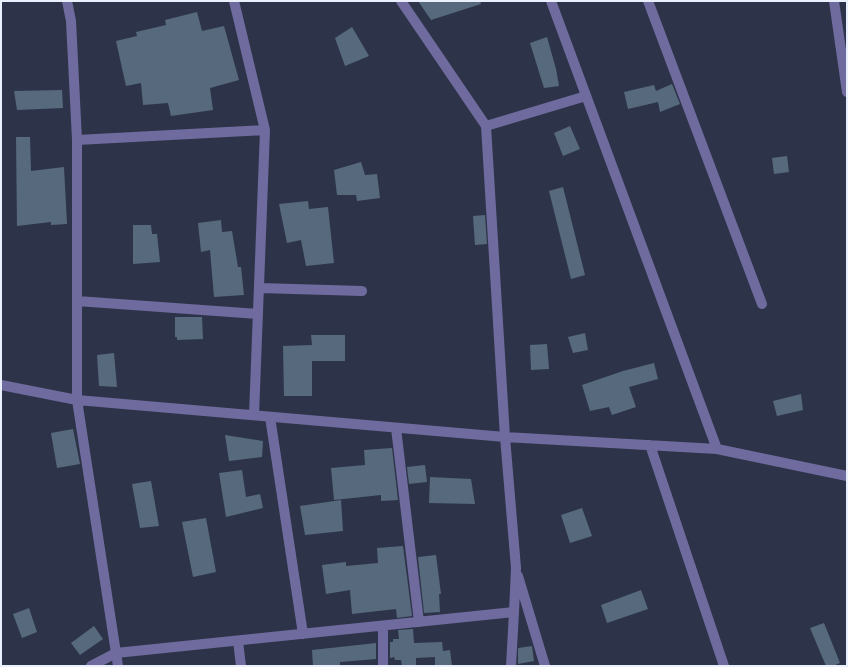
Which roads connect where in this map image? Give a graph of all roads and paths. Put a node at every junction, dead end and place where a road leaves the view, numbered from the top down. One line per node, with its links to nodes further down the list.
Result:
1 (67, 1): 11 (street)
2 (234, 1): 10 (street)
3 (401, 1): 9 (street)
4 (551, 1): 8 (street)
5 (648, 1): 15 (street)
6 (834, 1): 7 (street)
7 (847, 92)
8 (586, 96): 9 (street); 24 (street)
9 (486, 126): 22 (street)
10 (265, 130): 11 (street); 12 (street)
11 (77, 140): 14 (street)
12 (259, 288): 13 (street); 16 (street)
13 (362, 291)
14 (77, 301): 16 (street); 18 (street)
15 (762, 304)
16 (258, 314): 19 (street)
17 (1, 385): 18 (street)
18 (77, 400): 19 (street); 32 (street)
19 (254, 415): 20 (street)
20 (270, 417): 21 (street); 30 (street)
21 (396, 428): 22 (street); 28 (street)
22 (505, 437): 23 (street); 26 (street)
23 (650, 445): 24 (street); 39 (street)
24 (717, 449): 25 (street)
25 (847, 476)
26 (516, 568): 27 (street); 38 (street)
27 (514, 612): 28 (street); 37 (street)
28 (419, 622): 29 (street)
29 (383, 626): 30 (street); 36 (street)
30 (303, 634): 31 (street)
31 (238, 641): 32 (street); 35 (street)
32 (116, 653): 33 (street); 34 (street)
33 (91, 666)
34 (118, 666)
35 (241, 666)
36 (383, 666)
37 (511, 666)
38 (545, 666)
39 (724, 666)

